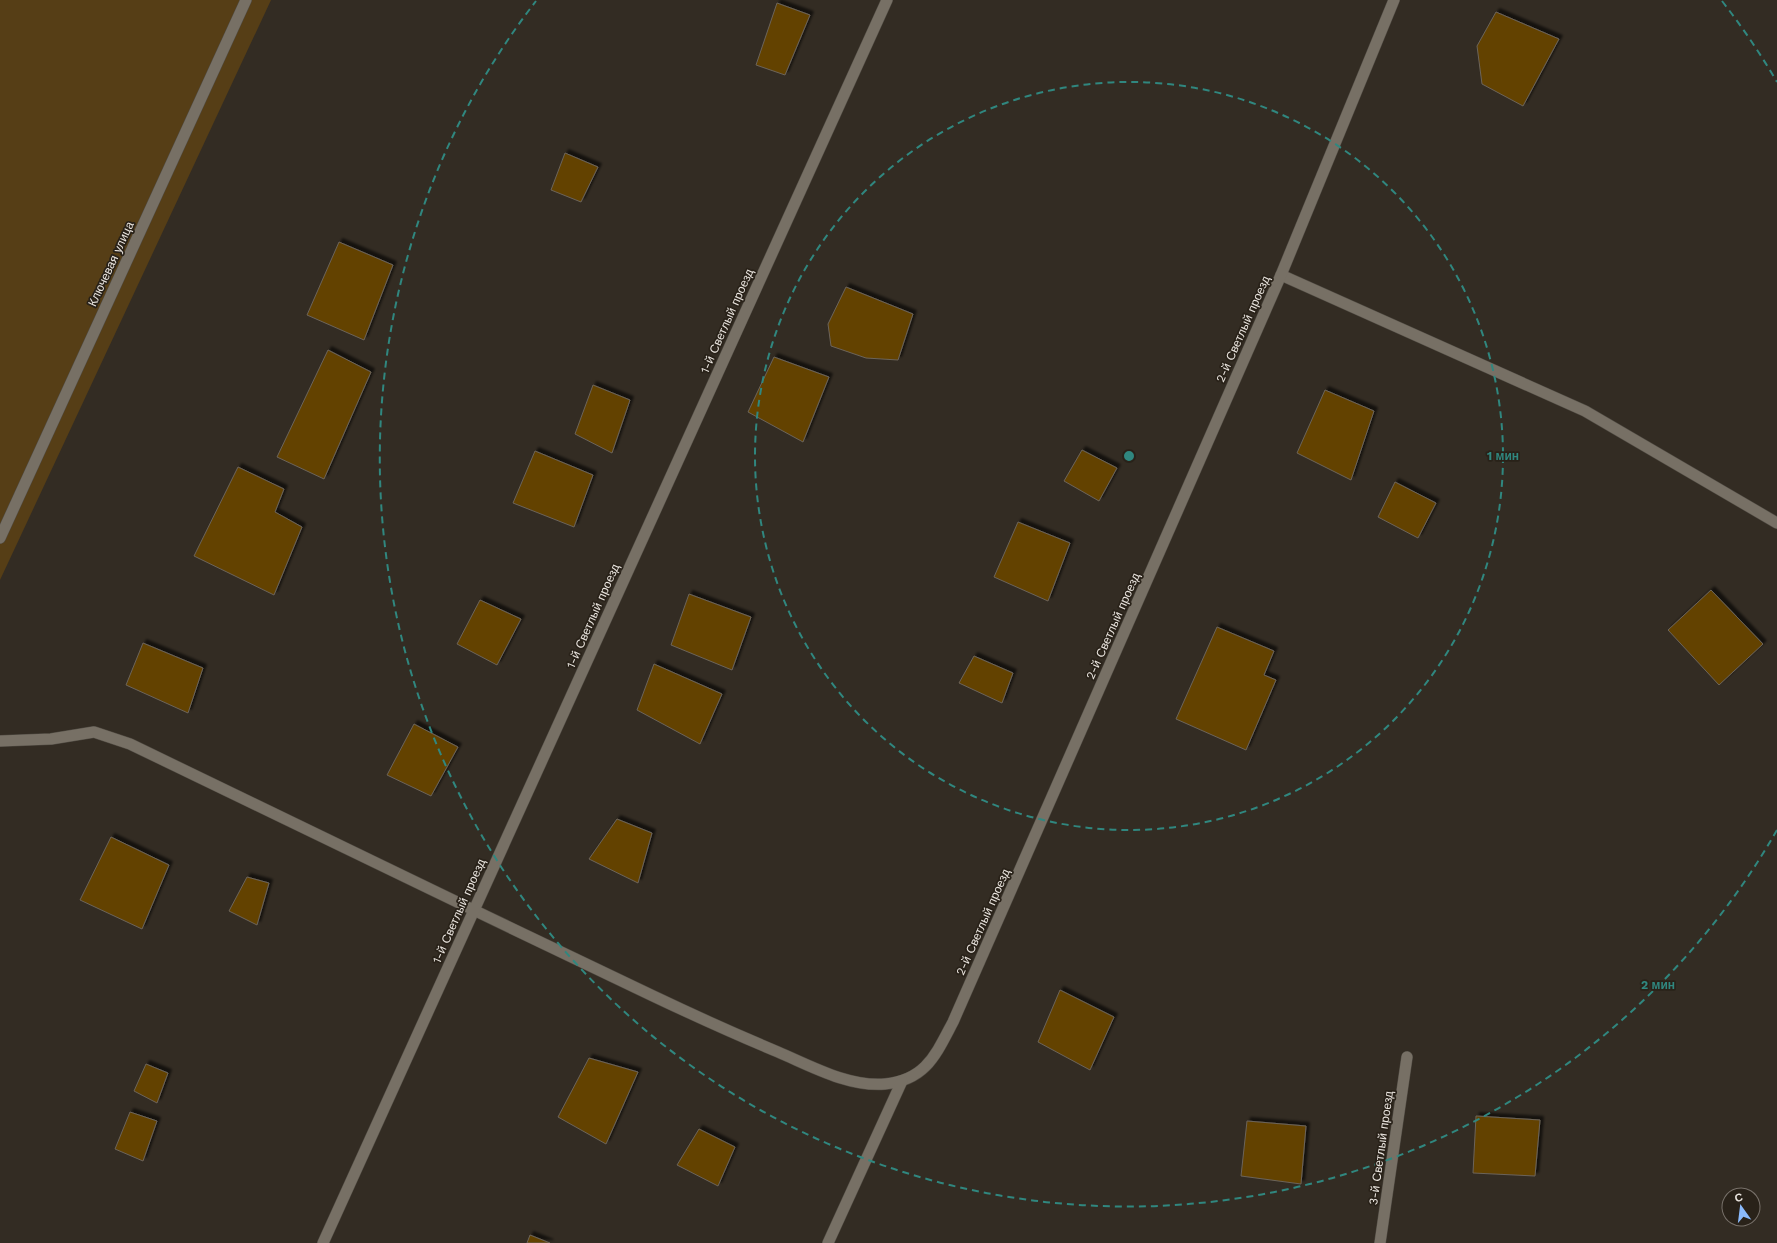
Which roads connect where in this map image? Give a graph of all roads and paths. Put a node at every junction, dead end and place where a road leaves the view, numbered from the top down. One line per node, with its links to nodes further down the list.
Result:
1 (246, 0): 6 (street, Ключевая улица)
2 (887, 0): 8 (street, 1-й Светлый проезд)
3 (1394, 0): 4 (street, 2-й Светлый проезд)
4 (1281, 275): 5 (street); 10 (street, 2-й Светлый проезд)
5 (1777, 524)
6 (0, 538)
7 (0, 741): 8 (street, 2-й Светлый проезд)
8 (474, 910): 10 (street, 2-й Светлый проезд); 11 (street, 1-й Светлый проезд)
9 (1407, 1057): 13 (street, 3-й Светлый проезд)
10 (902, 1081): 12 (street)
11 (323, 1243)
12 (828, 1243)
13 (1380, 1243)

